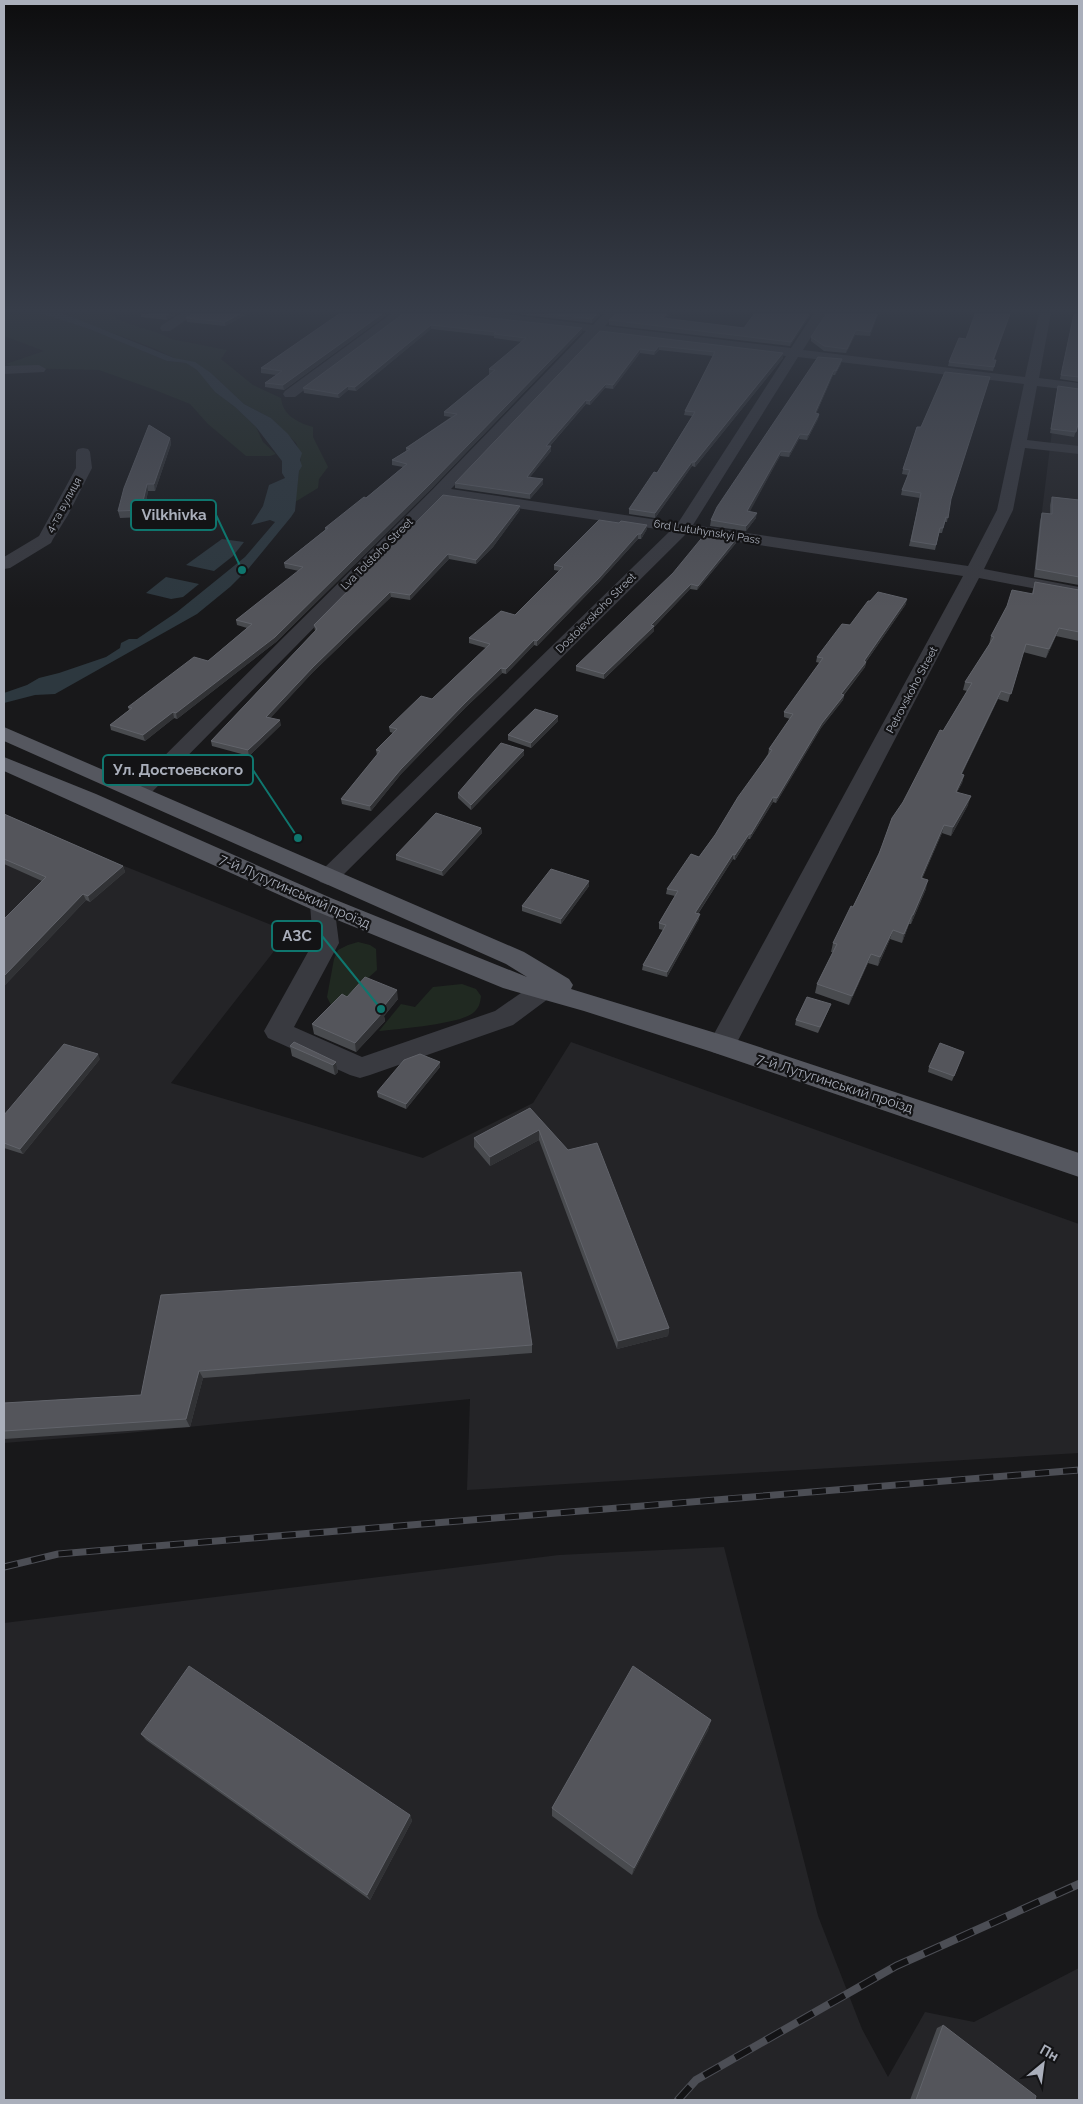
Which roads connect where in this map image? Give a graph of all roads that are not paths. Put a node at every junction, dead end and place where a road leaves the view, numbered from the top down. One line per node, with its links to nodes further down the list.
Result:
1 (517, 411): 7 (street, Lva Tolstoho Street)
2 (758, 411): 8 (street, Dostoievskoho Street)
3 (1025, 411): 4 (street, Petrovskoho Street)
4 (1018, 443): 5 (street); 10 (street, Petrovskoho Street)
5 (1079, 450)
6 (83, 452): 9 (street, 4-та вулиця)
7 (440, 492): 8 (street, 6rd Lutuhynskyi Pass); 14 (street, Lva Tolstoho Street)
8 (683, 528): 10 (street, 6rd Lutuhynskyi Pass); 15 (street, Dostoievskoho Street)
9 (4, 564)
10 (974, 572): 11 (street, 6rd Lutuhynskyi Pass); 19 (street, Petrovskoho Street)
11 (1079, 592)
12 (10, 736): 14 (main road, 7-й Лутугинський проїзд)
13 (4, 763): 16 (main road, 7-й Лутугинський проїзд)
14 (139, 792): 15 (main road, 7-й Лутугинський проїзд)
15 (328, 877): 18 (main road, 7-й Лутугинський проїзд)
16 (322, 904): 17 (main road, 7-й Лутугинський проїзд); 17 (street)
17 (543, 990): 18 (main road, 7-й Лутугинський проїзд)
18 (591, 1004): 19 (main road, 7-й Лутугинський проїзд)
19 (722, 1045): 20 (main road, 7-й Лутугинський проїзд)
20 (1079, 1165)

